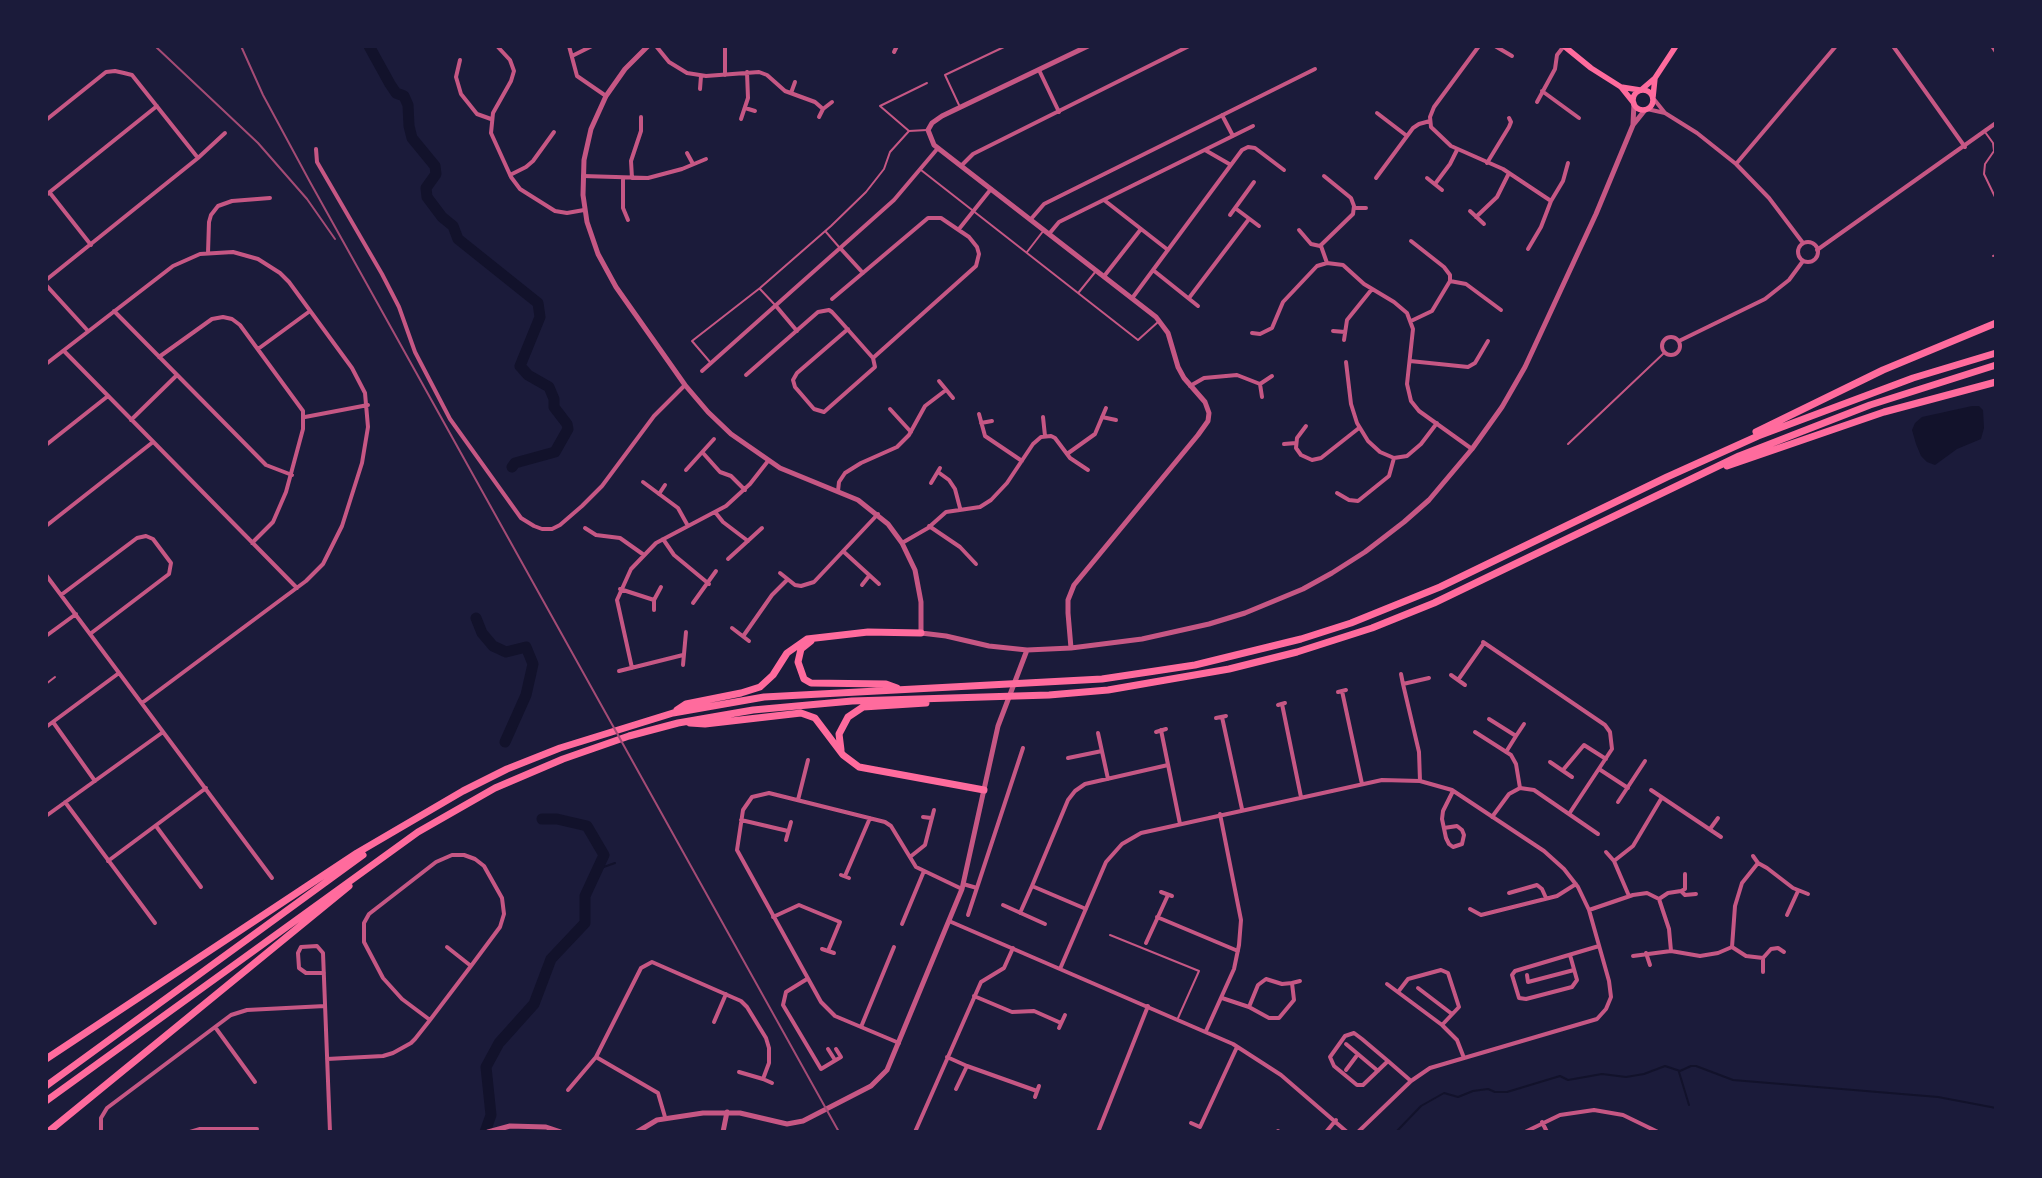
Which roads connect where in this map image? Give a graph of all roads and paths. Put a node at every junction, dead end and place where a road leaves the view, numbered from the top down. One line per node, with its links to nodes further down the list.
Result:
1 (497, 46): 55 (street)
2 (569, 46): 20 (street)
3 (592, 46): 20 (street)
4 (648, 46): 36 (street)
5 (656, 46): 27 (street)
6 (724, 46): 26 (street)
7 (897, 46): 18 (street)
8 (1006, 46): 42 (lane)
9 (1088, 46): 24 (street)
10 (1189, 46): 47 (street)
11 (1479, 46): 58 (street)
12 (1495, 46): 21 (street)
13 (1564, 46): 31 (main road); 34 (street)
14 (1676, 46): 28 (main road)
15 (1836, 46): 80 (street)
16 (1892, 46): 69 (street)
17 (1992, 46): 19 (street)
18 (894, 52)
19 (1996, 52)
20 (572, 56): 36 (street)
21 (1512, 56)
22 (460, 60): 55 (street)
23 (1315, 69): 50 (street)
24 (1039, 70): 42 (street); 47 (street)
25 (747, 72): 26 (street); 35 (street); 43 (street)
26 (725, 75): 27 (street)
27 (701, 76): 32 (street)
28 (1655, 78): 33 (main road); 37 (main road)
29 (795, 82): 35 (street)
30 (927, 83): 63 (lane)
31 (1621, 87): 33 (main road); 40 (main road)
32 (700, 89)
33 (1641, 90): 37 (main road); 40 (main road)
34 (1542, 91): 39 (street); 54 (street)
35 (791, 93): 44 (street)
36 (606, 96): 87 (street)
37 (1653, 98): 45 (main road); 49 (street)
38 (832, 102): 44 (street)
39 (1537, 102)
40 (1634, 102): 45 (main road); 60 (street)
41 (157, 106): 57 (street); 75 (street); 97 (street)
42 (960, 107): 62 (street)
43 (745, 108): 46 (street); 56 (street)
44 (823, 109): 52 (street)
45 (1646, 109): 49 (street); 60 (street)
46 (755, 111)
47 (1059, 112): 82 (street)
48 (1377, 113): 68 (street)
49 (1665, 113): 80 (street)
50 (1222, 115): 67 (street); 112 (street)
51 (641, 117): 90 (street)
52 (819, 117)
53 (1509, 118): 77 (street)
54 (1579, 118)
55 (491, 119): 86 (street)
56 (741, 119)
57 (46, 120)
58 (1430, 121): 68 (street); 73 (street)
59 (1996, 123): 65 (street)
60 (1633, 125): 210 (street)
61 (1254, 126): 67 (street)
62 (929, 128): 63 (lane); 70 (street)
63 (909, 131): 118 (lane)
64 (554, 132): 86 (street)
65 (1985, 132): 69 (street); 99 (lane)
66 (224, 134): 75 (street)
67 (1232, 136): 72 (street)
68 (1407, 136): 91 (street)
69 (1965, 147): 127 (street)
70 (938, 148): 82 (street); 83 (street)
71 (316, 149): 182 (street)
72 (1205, 150): 81 (street); 100 (street)
73 (1457, 150): 77 (street); 94 (street)
74 (687, 153): 79 (street)
75 (198, 158): 122 (street)
76 (706, 159): 79 (street)
77 (1487, 163): 85 (street)
78 (1568, 163): 101 (street)
79 (693, 164): 90 (street)
80 (1736, 164): 121 (street)
81 (1231, 165): 84 (street); 126 (street)
82 (962, 166): 95 (street)
83 (921, 170): 106 (lane); 124 (street)
84 (1284, 170)
85 (1509, 173): 101 (street); 109 (street)
86 (510, 175): 105 (street)
87 (583, 176): 89 (street); 105 (street)
88 (1324, 176): 103 (street)
89 (623, 178): 90 (street); 111 (street)
90 (632, 178)
91 (1376, 178)
92 (1427, 178): 94 (street)
93 (1254, 182): 102 (street)
94 (1435, 184): 96 (street)
95 (990, 189): 106 (street); 112 (street)
96 (1442, 190)
97 (48, 194): 122 (street)
98 (270, 198): 129 (street)
99 (1996, 199)
100 (1104, 200): 116 (street); 119 (street)
101 (1551, 201): 125 (street)
102 (1235, 208): 108 (street); 110 (street)
103 (1354, 208): 104 (street); 123 (street)
104 (1366, 208)
105 (584, 210): 182 (street)
106 (973, 211): 115 (street); 128 (lane)
107 (1470, 211): 109 (street)
108 (1230, 215)
109 (1476, 217): 113 (street)
110 (1249, 219): 114 (street); 145 (street)
111 (628, 220)
112 (1031, 220): 119 (street)
113 (1484, 224)
114 (1260, 226)
115 (958, 229): 136 (street); 169 (street)
116 (1141, 229): 126 (street); 137 (street)
117 (1299, 230): 123 (street)
118 (826, 231): 124 (lane); 141 (lane)
119 (1047, 232): 128 (lane); 134 (street)
120 (1411, 241): 139 (street)
121 (1803, 243): 127 (street); 132 (street)
122 (91, 245): 138 (street)
123 (1322, 246): 133 (street)
124 (841, 249): 136 (street); 147 (street)
125 (1528, 249)
126 (1168, 250): 135 (street)
127 (1817, 250): 132 (street)
128 (1027, 252): 143 (lane)
129 (208, 253): 149 (street); 150 (street)
130 (1996, 255): 131 (lane)
131 (1992, 256)
132 (1803, 261): 163 (street)
133 (1326, 263): 142 (street); 160 (street)
134 (1097, 270): 137 (street); 143 (lane)
135 (1153, 270): 144 (street); 145 (street)
136 (863, 273): 146 (street)
137 (1104, 275): 144 (street)
138 (46, 280)
139 (1450, 280): 151 (street); 152 (street)
140 (46, 285): 157 (street)
141 (760, 288): 147 (lane); 172 (lane)
142 (1372, 289): 152 (street); 159 (street)
143 (1079, 292): 153 (lane)
144 (1133, 297): 153 (street)
145 (1189, 298): 148 (street)
146 (832, 299)
147 (776, 306): 156 (street); 172 (street)
148 (1198, 306)
149 (114, 310): 157 (street); 168 (street)
150 (310, 310): 164 (street); 188 (street)
151 (1501, 310)
152 (1411, 320): 170 (street)
153 (1160, 321): 183 (street)
154 (1996, 323): 214 (highway)
155 (848, 329): 156 (street); 169 (street); 169 (street)
156 (797, 330): 177 (street)
157 (88, 331): 165 (street)
158 (1333, 331): 159 (street)
159 (1345, 332): 161 (street)
160 (1252, 333)
161 (1344, 340)
162 (1488, 341): 170 (street)
163 (1679, 342): 166 (street); 166 (street)
164 (258, 349): 168 (street); 192 (street)
165 (64, 350): 173 (street); 185 (street)
166 (1664, 352): 208 (lane)
167 (1996, 353): 214 (highway)
168 (159, 357): 176 (street)
169 (872, 358)
170 (1410, 361): 199 (street)
171 (1346, 362): 201 (street)
172 (710, 363): 175 (street)
173 (46, 364)
174 (1996, 365): 220 (highway)
175 (702, 371)
176 (176, 375): 195 (street); 219 (street)
177 (746, 375)
178 (1272, 376): 181 (street)
179 (938, 381): 184 (street)
180 (1996, 382): 220 (highway)
181 (1260, 384): 183 (street); 186 (street)
182 (685, 385): 215 (street)
183 (1190, 386): 270 (street)
184 (946, 390): 187 (street); 202 (street)
185 (108, 396): 195 (street); 209 (street)
186 (1262, 397)
187 (953, 398)
188 (368, 405): 192 (street); 255 (street)
189 (1106, 408): 194 (street)
190 (890, 409): 202 (street)
191 (979, 414): 198 (street)
192 (304, 417): 219 (street)
193 (1043, 417): 203 (street)
194 (1102, 417): 197 (street); 212 (street)
195 (131, 420): 205 (street)
196 (992, 420): 198 (street)
197 (1116, 420)
198 (981, 423): 216 (street)
199 (1437, 423): 210 (street); 213 (street)
200 (1306, 426): 207 (street)
201 (1360, 428): 207 (street); 213 (street)
202 (910, 432): 225 (street)
203 (1045, 436): 212 (street); 216 (street)
204 (714, 439): 211 (street)
205 (153, 442): 231 (street); 241 (street)
206 (1284, 444): 207 (street)
207 (1296, 444)
208 (1568, 444)
209 (46, 445)
210 (1472, 449): 270 (street)
211 (704, 453): 217 (street); 224 (street)
212 (1067, 454): 218 (street)
213 (1394, 458): 226 (street)
214 (1703, 460): 285 (highway)
215 (768, 461): 224 (street); 225 (street)
216 (1022, 461): 228 (street)
217 (686, 470)
218 (1088, 470)
219 (292, 475): 241 (street)
220 (1695, 477): 287 (highway)
221 (644, 482): 227 (street)
222 (932, 483): 228 (street)
223 (665, 485): 227 (street)
224 (745, 490): 229 (street)
225 (838, 491): 230 (street)
226 (1338, 493)
227 (659, 494): 232 (street)
228 (960, 508): 233 (street)
229 (715, 512): 232 (street); 238 (street)
230 (878, 514): 240 (street); 242 (street)
231 (46, 526)
232 (688, 526): 237 (street)
233 (929, 526): 240 (street); 245 (street)
234 (585, 528): 236 (street)
235 (762, 528): 238 (street)
236 (596, 535): 239 (street); 243 (street)
237 (663, 539): 243 (street); 251 (street)
238 (748, 540): 244 (street)
239 (594, 541)
240 (902, 543): 264 (street)
241 (252, 544): 255 (street)
242 (844, 552): 249 (street); 250 (street)
243 (644, 555): 256 (street)
244 (728, 559)
245 (976, 564)
246 (716, 571): 251 (street)
247 (780, 573): 250 (street)
248 (46, 575): 257 (street)
249 (869, 576): 252 (street); 253 (street)
250 (787, 580): 266 (street)
251 (709, 584): 259 (street)
252 (879, 584)
253 (862, 585)
254 (661, 587): 258 (street)
255 (297, 588): 288 (street)
256 (620, 589): 258 (street); 274 (street)
257 (61, 595): 261 (street); 265 (street)
258 (654, 600): 260 (street)
259 (693, 603)
260 (654, 610)
261 (76, 614): 265 (street); 267 (street)
262 (732, 628): 266 (street)
263 (686, 632): 272 (street)
264 (921, 633): 268 (highway); 271 (street)
265 (90, 634): 276 (street)
266 (744, 635): 269 (street)
267 (46, 636)
268 (816, 638): 285 (highway); 290 (highway)
269 (749, 641)
270 (1071, 648): 271 (street)
271 (1027, 650): 324 (street)
272 (683, 655): 273 (street); 274 (street)
273 (684, 665)
274 (632, 668): 275 (street)
275 (619, 671)
276 (119, 673): 288 (street); 293 (street)
277 (1401, 674): 283 (street)
278 (1451, 675): 281 (street)
279 (56, 677): 282 (lane)
280 (1429, 678): 283 (street)
281 (1458, 680): 284 (street); 309 (street)
282 (46, 684)
283 (1403, 684): 319 (street)
284 (1465, 685)
285 (902, 689): 290 (highway)
286 (1342, 691): 320 (street)
287 (965, 698): 294 (highway); 305 (highway)
288 (142, 703): 298 (street)
289 (1282, 704): 327 (street)
290 (672, 712): 347 (highway)
291 (1216, 718): 332 (street)
292 (1489, 719): 301 (street)
293 (54, 722): 296 (street); 318 (street)
294 (678, 723): 305 (highway); 353 (highway)
295 (1524, 724): 301 (street)
296 (46, 728)
297 (1161, 730): 313 (street)
298 (163, 732): 318 (street); 321 (street)
299 (1475, 732): 304 (street)
300 (1098, 733): 303 (street)
301 (1516, 736): 304 (street)
302 (1023, 748): 307 (street)
303 (1102, 751): 308 (street); 317 (street)
304 (1506, 752): 322 (street)
305 (843, 755): 324 (highway)
306 (1012, 756): 307 (street)
307 (1020, 757): 368 (street)
308 (1068, 758)
309 (1606, 759): 314 (street); 315 (street)
310 (808, 760): 329 (street)
311 (1645, 761): 323 (street)
312 (1550, 762): 315 (street)
313 (1168, 765): 317 (street); 344 (street)
314 (1599, 769): 323 (street); 335 (street)
315 (1562, 770): 316 (street)
316 (1572, 777)
317 (1108, 779): 366 (street)
318 (95, 780): 330 (street)
319 (1420, 780): 320 (street); 326 (street)
320 (1362, 784): 327 (street)
321 (206, 788): 345 (street); 363 (street)
322 (1520, 788): 335 (street); 338 (street)
323 (1628, 788): 331 (street)
324 (984, 790): 365 (street)
325 (1651, 790): 328 (street)
326 (1453, 791): 338 (street); 346 (street)
327 (1301, 797): 332 (street)
328 (1661, 799): 348 (street); 358 (street)
329 (798, 800): 339 (street); 342 (street)
330 (65, 802): 336 (street); 357 (street)
331 (1618, 802)
332 (1242, 809): 334 (street)
333 (934, 810): 340 (street)
334 (1220, 814): 344 (street); 401 (street)
335 (1569, 814): 350 (street)
336 (46, 816)
337 (923, 817): 340 (street)
338 (1492, 817): 364 (street)
339 (870, 818): 356 (street); 362 (street)
340 (932, 818): 356 (street)
341 (1718, 818): 348 (street)
342 (741, 820): 349 (street); 385 (street)
343 (790, 822): 349 (street)
344 (1180, 824): 379 (street)
345 (156, 826): 357 (street); 367 (street)
346 (1444, 828): 346 (street)
347 (400, 829): 447 (highway); 459 (highway)
348 (1710, 829): 351 (street)
349 (788, 831): 352 (street)
350 (1598, 834)
351 (1721, 837)
352 (786, 840)
353 (392, 850): 465 (highway); 473 (highway)
354 (1606, 852): 358 (street)
355 (1753, 856): 359 (street)
356 (910, 857): 360 (street)
357 (108, 861): 388 (street)
358 (1614, 861): 375 (street)
359 (1758, 863): 369 (street); 395 (street)
360 (924, 872): 365 (street); 389 (street)
361 (1685, 874): 370 (street)
362 (845, 876)
363 (272, 878)
364 (1576, 884): 376 (street); 381 (street)
365 (962, 886): 368 (street); 387 (street)
366 (1032, 886): 379 (street); 382 (street)
367 (201, 887)
368 (977, 888): 383 (street)
369 (1798, 890): 374 (street); 384 (street)
370 (1681, 891): 373 (street); 377 (street)
371 (1161, 892): 386 (street)
372 (1509, 893): 376 (street)
373 (1696, 894)
374 (1808, 894)
375 (1629, 896): 377 (street); 381 (street)
376 (1546, 898): 380 (street)
377 (1659, 899): 399 (street)
378 (1003, 905): 382 (street)
379 (1086, 909): 410 (street)
380 (1470, 909)
381 (1589, 910): 393 (street)
382 (1020, 913): 390 (street)
383 (968, 915)
384 (1787, 915)
385 (773, 917): 400 (street); 415 (street)
386 (1158, 917): 392 (street); 401 (street)
387 (948, 922): 397 (street); 438 (street)
388 (154, 923)
389 (902, 924)
390 (1045, 924)
391 (1110, 935): 429 (lane)
392 (1146, 943)
393 (1599, 946): 405 (street); 446 (street)
394 (447, 947): 409 (street)
395 (1732, 947): 399 (street); 407 (street)
396 (894, 948): 435 (street)
397 (1013, 948): 410 (street); 422 (street)
398 (822, 949): 400 (street)
399 (1671, 950): 404 (street)
400 (828, 951): 403 (street)
401 (1238, 951): 423 (street)
402 (1784, 952): 407 (street)
403 (834, 953)
404 (1646, 953): 406 (street); 408 (street)
405 (1570, 955): 411 (street); 411 (street)
406 (1633, 956)
407 (1763, 958): 412 (street)
408 (1650, 965)
409 (470, 966): 430 (street); 430 (street)
410 (1060, 969): 425 (street)
411 (1574, 970): 414 (street)
412 (1763, 972)
413 (324, 973): 413 (street); 424 (street)
414 (1527, 975)
415 (807, 979): 435 (street); 449 (street)
416 (1300, 981): 417 (street)
417 (1292, 983): 426 (street); 426 (street)
418 (1387, 984): 420 (street)
419 (1418, 988): 427 (street)
420 (1398, 992): 427 (street); 433 (street)
421 (726, 994): 431 (street); 444 (street); 455 (street)
422 (974, 996): 432 (street); 445 (street)
423 (1222, 998): 426 (street); 437 (street)
424 (325, 1006): 434 (street); 448 (street)
425 (1148, 1006): 429 (street); 482 (street)
426 (1249, 1006)
427 (1452, 1014): 433 (street)
428 (1065, 1015): 432 (street)
429 (1178, 1018): 437 (street)
430 (430, 1020): 448 (street)
431 (714, 1022)
432 (1062, 1023): 436 (street)
433 (1442, 1025): 446 (street)
434 (215, 1027): 457 (street); 474 (street)
435 (861, 1027): 438 (street)
436 (1059, 1028)
437 (1206, 1032): 440 (street)
438 (899, 1043): 466 (street)
439 (1346, 1044): 443 (street)
440 (1237, 1046): 468 (street); 472 (street)
441 (828, 1049): 449 (street)
442 (836, 1049): 449 (street)
443 (1358, 1054): 452 (street); 453 (street)
444 (596, 1057): 462 (street); 467 (street)
445 (947, 1057): 451 (street); 481 (street)
446 (1464, 1058): 456 (street)
447 (46, 1059)
448 (327, 1059): 476 (street)
449 (835, 1060)
450 (1388, 1061): 453 (street); 453 (street); 456 (street)
451 (967, 1066): 461 (street); 463 (street)
452 (1346, 1070)
453 (1378, 1071)
454 (739, 1072): 455 (street)
455 (763, 1079): 458 (street)
456 (1411, 1081): 485 (street)
457 (255, 1082)
458 (772, 1083)
459 (46, 1086)
460 (1039, 1086): 463 (street)
461 (956, 1089)
462 (568, 1090)
463 (1037, 1091): 464 (street)
464 (1035, 1097)
465 (47, 1100)
466 (727, 1112): 467 (street); 480 (street)
467 (665, 1117): 479 (street)
468 (1336, 1120): 483 (street); 484 (street)
469 (1542, 1122): 486 (street); 487 (street); 488 (street)
470 (1191, 1123): 472 (street)
471 (257, 1128): 475 (street)
472 (1199, 1129)
473 (48, 1132)
474 (101, 1132)
475 (190, 1132)
476 (330, 1132)
477 (488, 1132): 478 (street)
478 (561, 1132)
479 (637, 1132)
480 (723, 1132)
481 (916, 1132)
482 (1098, 1132)
483 (1326, 1132)
484 (1347, 1132)
485 (1358, 1132)
486 (1525, 1132)
487 (1547, 1132)
488 (1658, 1132)

